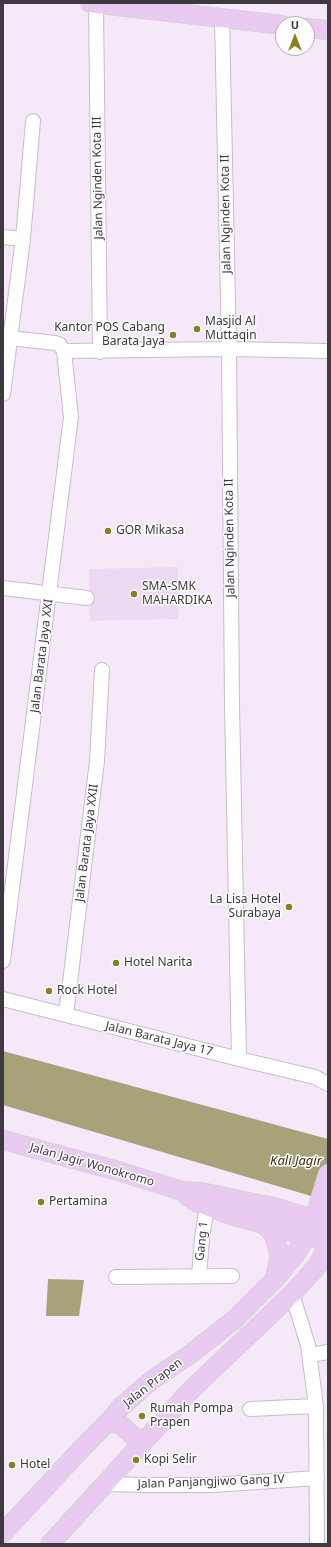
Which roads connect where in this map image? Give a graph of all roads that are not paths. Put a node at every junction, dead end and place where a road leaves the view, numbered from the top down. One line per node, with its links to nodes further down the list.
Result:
1 (93, 3): 2 (main road); 14 (street, Jalan Nginden Kota III)
2 (184, 8): 3 (main road)
3 (222, 18): 4 (main road); 11 (street, Jalan Nginden Kota II)
4 (275, 24)
5 (315, 29): 6 (main road)
6 (328, 30)
7 (34, 121): 9 (street)
8 (3, 237): 9 (street)
9 (23, 239): 10 (street)
10 (10, 338): 12 (street); 15 (street)
11 (229, 350): 13 (street); 14 (street); 23 (street, Jalan Nginden Kota II)
12 (64, 351): 14 (street); 17 (street, Jalan Barata Jaya XXI)
13 (328, 351)
14 (100, 352)
15 (3, 394)
16 (3, 588): 17 (street)
17 (50, 594): 18 (street); 20 (street, Jalan Barata Jaya XXI)
18 (87, 598)
19 (102, 670): 22 (street, Jalan Barata Jaya XXII)
20 (3, 961)
21 (3, 999): 22 (street, Jalan Barata Jaya 17)
22 (66, 1015): 23 (street, Jalan Barata Jaya 17)
23 (238, 1059): 24 (street, Jalan Barata Jaya 17)
24 (322, 1075): 25 (street, Jalan Barata Jaya 17)
25 (328, 1084)
26 (3, 1140): 28 (main road, Jalan Jagir Wonokromo)
27 (328, 1174): 30 (main road, Jalan Prapen)
28 (182, 1191): 29 (main road, Jalan Jagir Wonokromo); 30 (main road, Jalan Jagir Wonokromo)
29 (207, 1206): 31 (main road, Jalan Jagir Wonokromo); 36 (street, Gang 1)
30 (321, 1221): 32 (main road, Jalan Prapen)
31 (263, 1224): 32 (main road, Jalan Jagir Wonokromo); 39 (main road)
32 (306, 1237): 33 (main road, Jalan Jagir Wonokromo); 39 (main road, Jalan Prapen)
33 (328, 1242)
34 (328, 1246): 35 (main road, Jalan Prapen)
35 (320, 1269): 40 (main road, Jalan Prapen)
36 (199, 1276): 37 (street); 38 (street)
37 (232, 1276)
38 (116, 1277)
39 (275, 1279): 45 (main road, Jalan Prapen)
40 (292, 1294): 42 (street); 45 (main road, Jalan Prapen)
41 (328, 1352): 42 (street)
42 (310, 1355): 43 (street)
43 (316, 1406): 44 (street); 46 (street)
44 (250, 1409)
45 (126, 1432): 48 (main road, Jalan Prapen); 49 (main road, Jalan Prapen)
46 (323, 1456): 47 (street)
47 (317, 1478): 48 (street, Jalan Panjangjiwo Gang IV); 50 (street)
48 (105, 1484): 51 (main road, Jalan Prapen)
49 (3, 1534)
50 (321, 1536)
51 (50, 1544)

